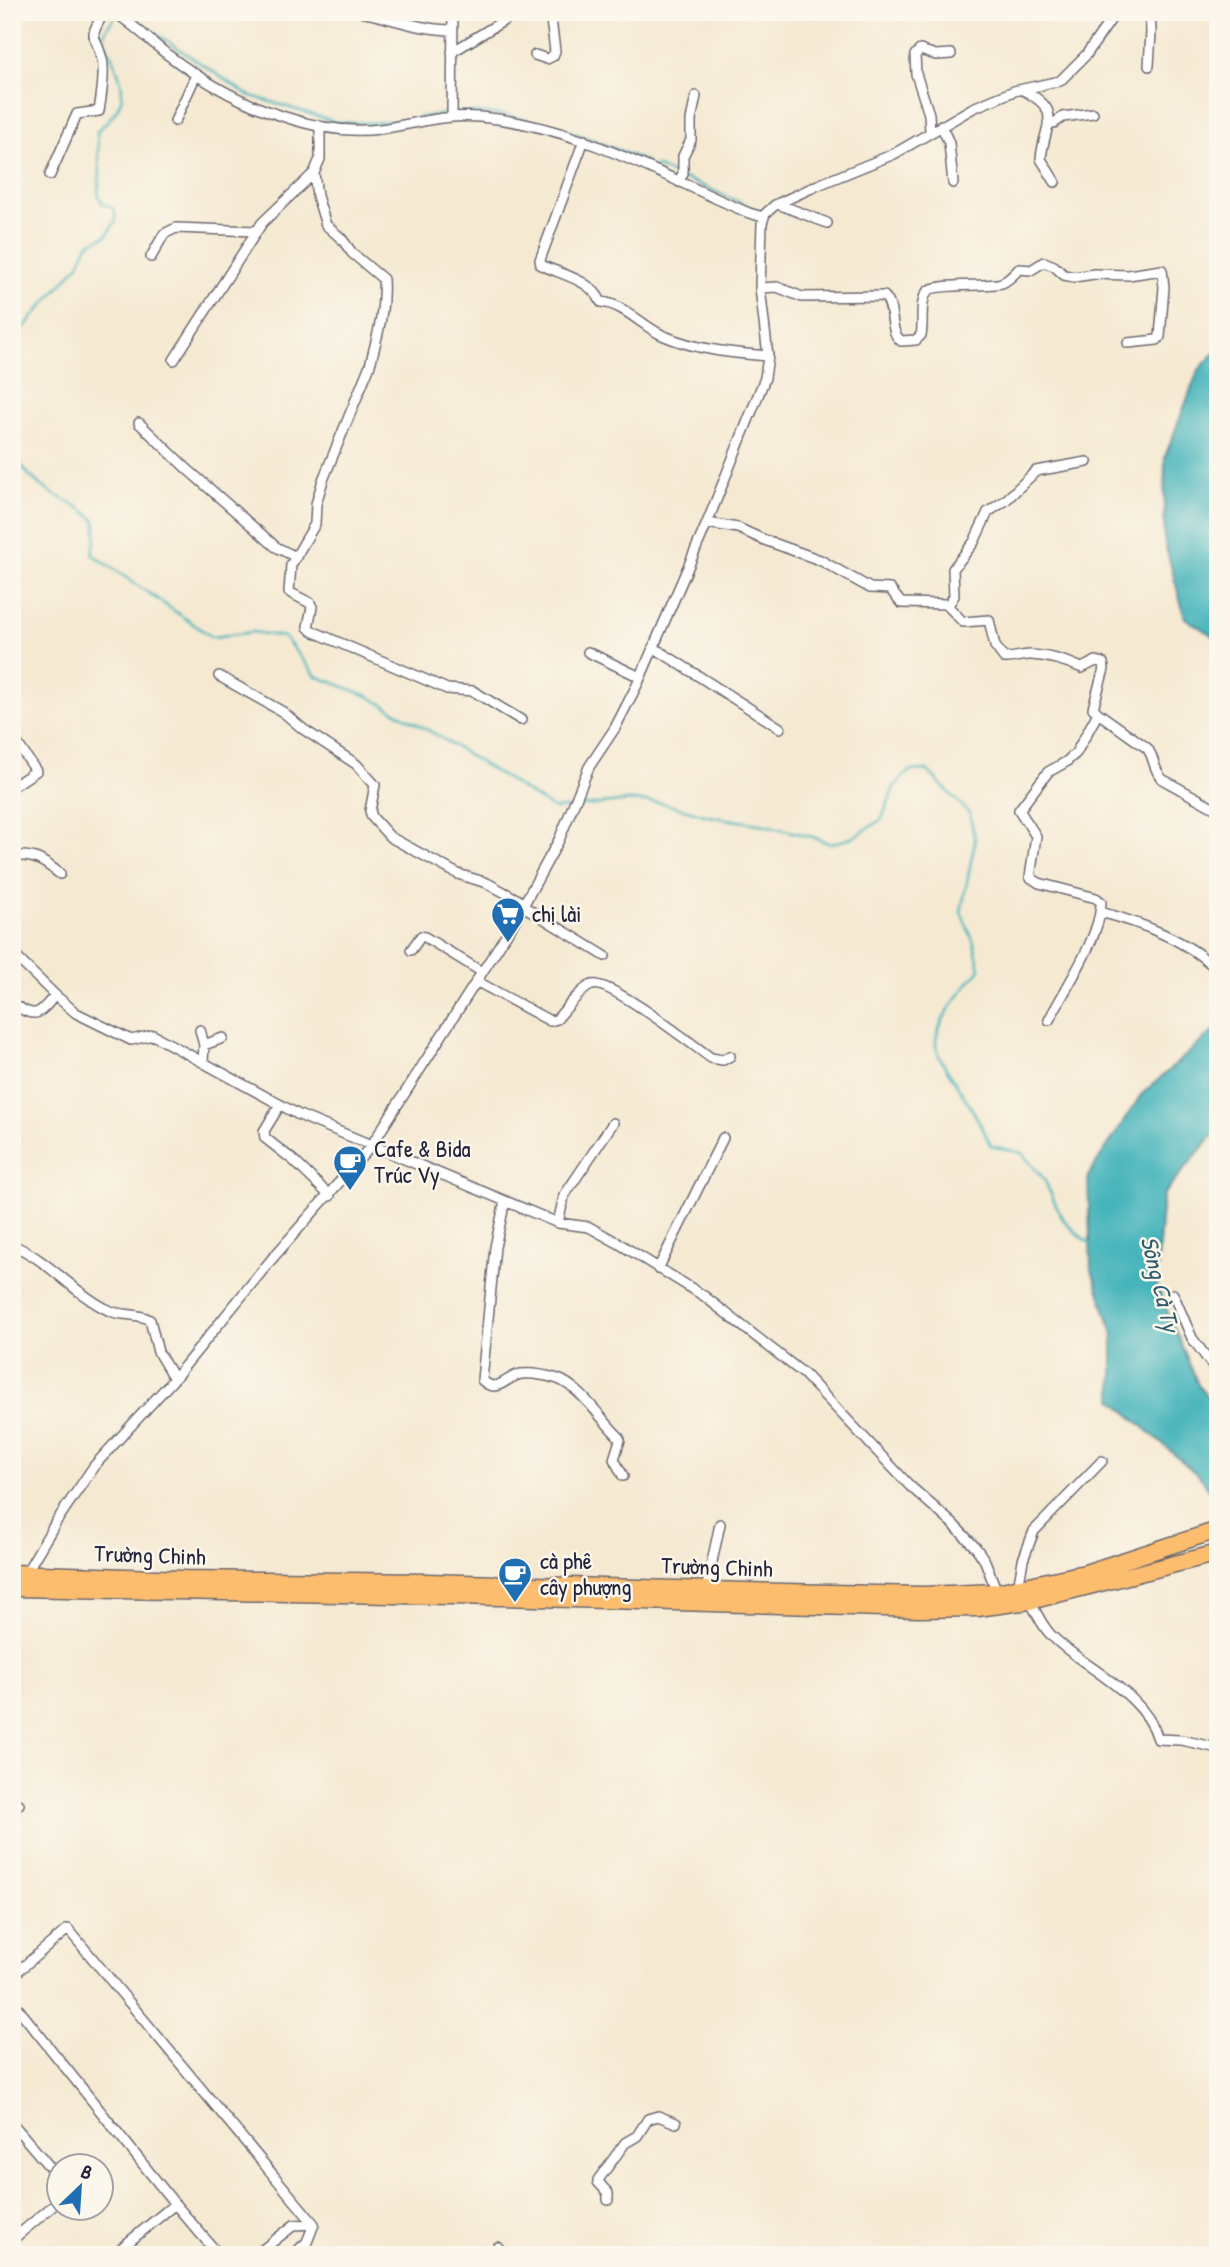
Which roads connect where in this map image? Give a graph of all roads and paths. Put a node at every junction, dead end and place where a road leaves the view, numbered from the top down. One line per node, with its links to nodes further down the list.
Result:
1 (104, 12): 26 (street)
2 (114, 12): 14 (street)
3 (362, 12): 9 (street)
4 (453, 12): 9 (street)
5 (530, 12): 10 (street)
6 (550, 12): 12 (street)
7 (1116, 12): 15 (street)
8 (1150, 12): 13 (street)
9 (452, 30): 10 (street)
10 (452, 52): 17 (street)
11 (951, 54): 23 (street)
12 (535, 55)
13 (1149, 66)
14 (196, 75): 19 (street); 22 (street)
15 (1023, 90): 20 (street); 21 (street)
16 (696, 96): 27 (street)
17 (451, 109): 22 (street); 24 (street)
18 (1093, 113): 20 (street)
19 (175, 121)
20 (1048, 123): 28 (street)
21 (941, 125): 23 (street); 29 (street)
22 (320, 126): 25 (street)
23 (930, 132): 30 (street)
24 (584, 140): 27 (street); 37 (street)
25 (314, 173): 33 (street); 42 (street)
26 (50, 175)
27 (679, 182): 31 (street)
28 (1055, 182)
29 (953, 183)
30 (778, 204): 31 (street); 32 (street)
31 (763, 217): 35 (street)
32 (827, 223)
33 (256, 231): 34 (street); 38 (street)
34 (151, 257)
35 (760, 288): 36 (street); 37 (street)
36 (1128, 343)
37 (768, 356): 41 (street)
38 (174, 360)
39 (139, 423): 42 (street)
40 (1087, 463): 43 (street)
41 (707, 523): 43 (street); 44 (street)
42 (296, 557): 49 (street)
43 (948, 605): 48 (street)
44 (653, 647): 47 (street); 50 (street)
45 (588, 652): 47 (street)
46 (219, 676): 56 (street)
47 (640, 677): 56 (street)
48 (1098, 713): 53 (street); 57 (street)
49 (521, 720)
50 (780, 728)
51 (15, 740): 52 (street)
52 (12, 787)
53 (1218, 810)
54 (12, 857): 55 (street)
55 (60, 874)
56 (524, 905): 60 (street); 62 (street)
57 (1100, 912): 61 (street); 66 (street)
58 (411, 950): 62 (street)
59 (12, 953): 64 (street)
60 (605, 956)
61 (1218, 971)
62 (482, 972): 63 (street)
63 (476, 981): 70 (street); 75 (street)
64 (55, 995): 65 (street); 71 (street)
65 (20, 1007)
66 (1049, 1020)
67 (200, 1030): 69 (street)
68 (223, 1038): 69 (street)
69 (204, 1045): 71 (street)
70 (730, 1056)
71 (203, 1061): 72 (street)
72 (280, 1105): 75 (street); 76 (street)
73 (613, 1123): 78 (street)
74 (723, 1138): 80 (street)
75 (371, 1146): 76 (street); 77 (street)
76 (330, 1196): 83 (street)
77 (505, 1201): 78 (street); 85 (street)
78 (558, 1223): 80 (street)
79 (12, 1245): 83 (street)
80 (658, 1269): 93 (street)
81 (1173, 1294): 82 (street)
82 (1218, 1373)
83 (174, 1379): 89 (street)
84 (1102, 1461): 91 (street)
85 (623, 1476)
86 (720, 1524): 92 (street)
87 (1218, 1530): 91 (highway, Trường Chinh)
88 (1218, 1553): 94 (highway, Trường Chinh)
89 (19, 1573): 90 (street); 92 (highway, Trường Chinh)
90 (12, 1588): 94 (highway, Trường Chinh)
91 (1018, 1588): 93 (highway, Trường Chinh)
92 (706, 1590): 93 (highway, Trường Chinh)
93 (997, 1592)
94 (1030, 1601): 95 (street)
95 (1218, 1748)
96 (12, 1976): 104 (street)
97 (12, 2001): 102 (street)
98 (12, 2123): 100 (street)
99 (676, 2123): 101 (street)
100 (46, 2163)
101 (608, 2200)
102 (174, 2204): 106 (street); 107 (street)
103 (46, 2212): 105 (street)
104 (314, 2224): 108 (street); 109 (street)
105 (12, 2240)
106 (113, 2255)
107 (219, 2255)
108 (256, 2255)
109 (293, 2255)

